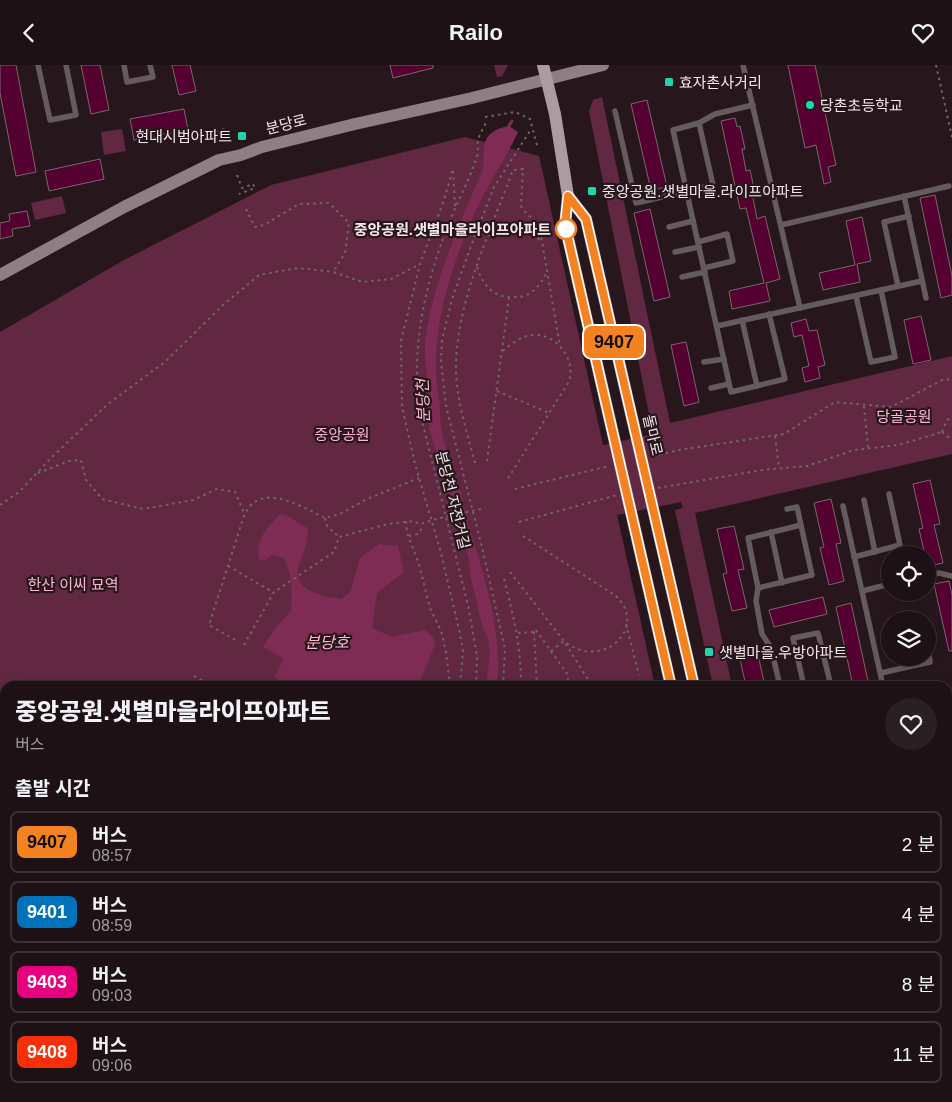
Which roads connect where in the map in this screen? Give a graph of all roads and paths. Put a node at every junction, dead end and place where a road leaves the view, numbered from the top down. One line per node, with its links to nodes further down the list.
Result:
1 (38, 65): 2 (lane)
2 (66, 65)
3 (124, 65): 4 (lane)
4 (150, 65)
5 (543, 65): 9 (main road, 돌마로)
6 (603, 65): 9 (main road, 분당로)
7 (743, 65): 10 (lane)
8 (936, 65): 15 (path)
9 (547, 79): 22 (main road, 돌마로); 39 (main road, 분당로)
10 (753, 105): 12 (lane); 28 (lane)
11 (615, 111): 20 (lane)
12 (699, 123): 20 (lane); 20 (lane)
13 (530, 131): 123 (path, 분당천 자전거길)
14 (230, 134): 16 (path)
15 (952, 137)
16 (217, 139)
17 (538, 149): 24 (path, 분당천 자전거길)
18 (237, 175): 21 (path)
19 (949, 186): 23 (lane)
20 (687, 192): 27 (lane)
21 (239, 194)
22 (568, 196): 128 (main road, 돌마로); 129 (main road, 돌마로)
23 (904, 196): 26 (lane); 28 (lane)
24 (455, 207): 34 (path); 122 (path, 분당천 자전거길)
25 (246, 209): 37 (path)
26 (909, 216): 41 (lane); 42 (lane)
27 (693, 221): 29 (lane); 32 (lane)
28 (780, 225): 47 (lane)
29 (669, 227)
30 (489, 237): 31 (path); 31 (path); 35 (path)
31 (542, 241): 38 (path)
32 (698, 244): 33 (lane); 36 (lane); 36 (lane)
33 (675, 252)
34 (420, 264): 37 (path); 73 (path)
35 (477, 267): 45 (path); 69 (path)
36 (704, 270): 40 (lane); 50 (lane)
37 (333, 271): 72 (path)
38 (548, 271): 45 (path); 51 (path)
39 (0, 275)
40 (682, 277)
41 (922, 281): 42 (lane); 46 (lane)
42 (898, 286): 43 (lane)
43 (881, 290): 44 (lane); 44 (lane)
44 (856, 295): 47 (lane)
45 (509, 298): 52 (path)
46 (926, 298)
47 (800, 308): 48 (lane)
48 (769, 315): 49 (lane); 57 (lane)
49 (742, 320): 50 (lane); 57 (lane)
50 (717, 326): 53 (lane)
51 (560, 346): 52 (path); 61 (path)
52 (503, 351): 59 (path)
53 (724, 359): 54 (lane); 56 (lane)
54 (704, 362)
55 (952, 380): 60 (path)
56 (729, 384): 57 (lane); 58 (lane)
57 (756, 386)
58 (711, 388)
59 (497, 391): 61 (path); 68 (path)
60 (864, 405): 64 (path); 66 (path)
61 (549, 413): 74 (path)
62 (952, 417): 63 (path)
63 (942, 432): 65 (path); 66 (path)
64 (776, 436): 67 (path); 71 (path)
65 (952, 440)
66 (868, 449): 71 (path)
67 (679, 450)
68 (487, 461)
69 (475, 463)
70 (608, 466): 76 (path)
71 (779, 469): 75 (path)
72 (36, 474): 80 (path); 84 (path)
73 (419, 478): 85 (path); 87 (path)
74 (507, 480)
75 (688, 482)
76 (515, 489)
77 (889, 494): 95 (lane)
78 (614, 496): 88 (path)
79 (864, 500): 95 (lane)
80 (0, 505)
81 (843, 506): 96 (lane)
82 (486, 508): 87 (path)
83 (787, 509): 90 (lane)
84 (245, 515): 85 (path); 97 (path)
85 (325, 518): 94 (path)
86 (406, 521): 89 (path); 93 (path); 94 (path)
87 (432, 521): 89 (path); 121 (path)
88 (519, 522)
89 (420, 524): 93 (path)
90 (801, 525): 91 (lane); 102 (lane)
91 (771, 532): 102 (lane); 104 (lane)
92 (520, 534): 107 (path)
93 (409, 536): 120 (path)
94 (339, 537): 106 (path)
95 (876, 551): 96 (lane)
96 (854, 557): 105 (lane)
97 (228, 566): 106 (path); 110 (path)
98 (510, 572): 111 (path)
99 (936, 574): 100 (lane)
100 (952, 576)
101 (504, 579): 109 (path)
102 (782, 583): 104 (lane)
103 (881, 586): 105 (lane)
104 (758, 588): 130 (lane)
105 (862, 591): 116 (lane)
106 (274, 592): 112 (path)
107 (626, 622): 111 (path); 117 (path)
108 (534, 632): 109 (path); 113 (path); 125 (path)
109 (518, 633): 124 (path)
110 (235, 640)
111 (564, 641): 113 (path); 127 (path)
112 (244, 645)
113 (551, 651): 126 (path)
114 (911, 666): 115 (lane)
115 (906, 667): 116 (lane)
116 (880, 673): 133 (lane)
117 (639, 675)
118 (194, 676): 119 (path)
119 (203, 681)
120 (449, 681)
121 (460, 681)
122 (476, 681)
123 (503, 681)
124 (521, 681)
125 (537, 681)
126 (567, 681)
127 (589, 681)
128 (671, 681)
129 (693, 681)
130 (779, 681)
131 (803, 681): 132 (lane)
132 (830, 681)
133 (882, 681)

